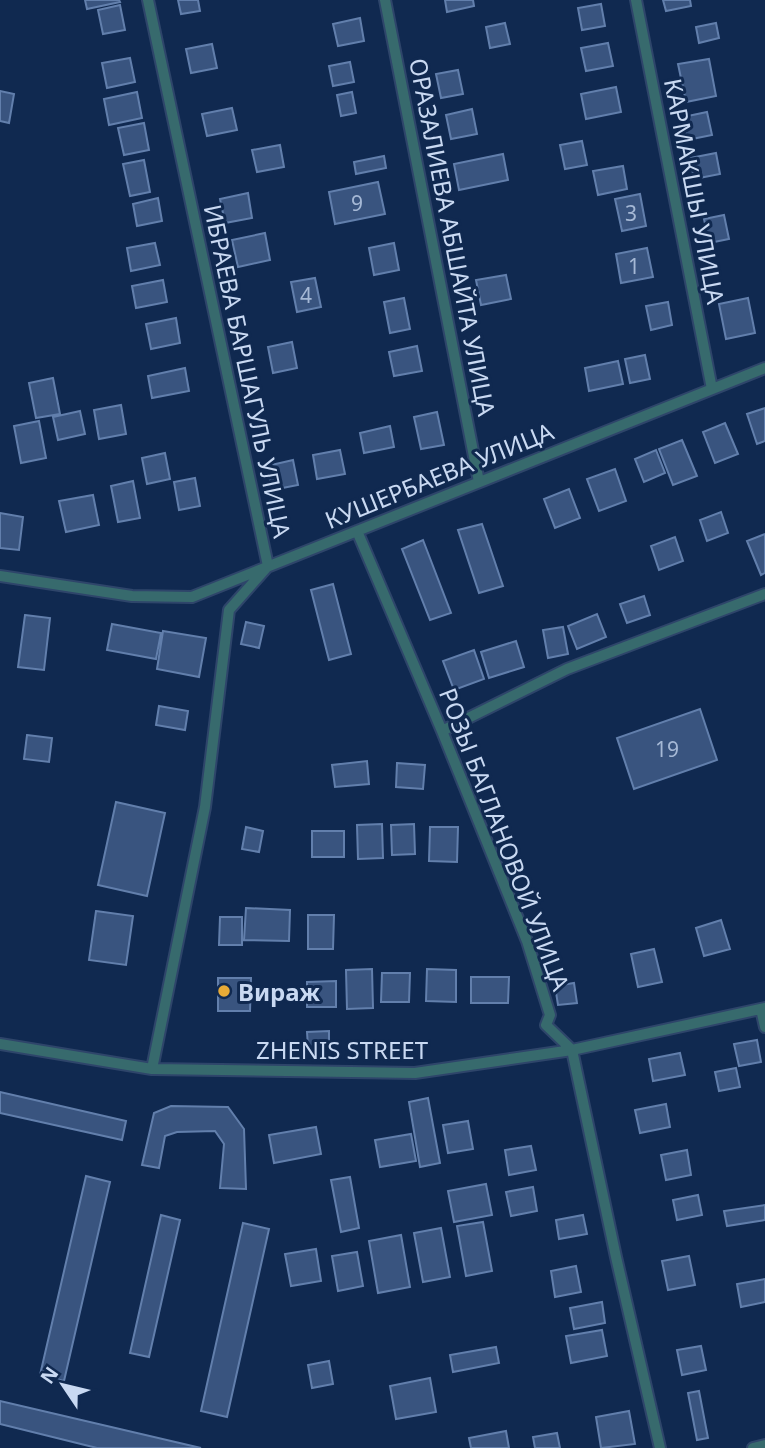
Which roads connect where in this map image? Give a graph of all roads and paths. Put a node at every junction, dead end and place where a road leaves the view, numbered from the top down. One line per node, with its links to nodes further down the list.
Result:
1 (148, 0): 8 (street, ИБРАЕВА БАРШАГУЛЬ УЛИЦА)
2 (385, 0): 6 (street, ОРАЗАЛИЕВА АБШАЙТА УЛИЦА)
3 (636, 0): 5 (street, КАРМАКШЫ УЛИЦА)
4 (765, 368): 5 (street, КУШЕРБАЕВА УЛИЦА)
5 (712, 389): 6 (street, КУШЕРБАЕВА УЛИЦА)
6 (480, 482): 7 (street, КУШЕРБАЕВА УЛИЦА)
7 (357, 531): 8 (street, КУШЕРБАЕВА УЛИЦА); 11 (street, РОЗЫ БАГЛАНОВОЙ УЛИЦА)
8 (268, 566): 9 (street, КУШЕРБАЕВА УЛИЦА); 16 (street, ИБРАЕВА БАРШАГУЛЬ УЛИЦА)
9 (0, 576)
10 (765, 594): 11 (street)
11 (442, 731): 15 (street, РОЗЫ БАГЛАНОВОЙ УЛИЦА)
12 (763, 1008): 13 (street); 15 (street, ZHENIS STREET)
13 (765, 1027)
14 (0, 1044): 16 (street, ZHENIS STREET)
15 (572, 1050): 16 (street, ZHENIS STREET); 18 (street)
16 (152, 1069)
17 (765, 1445): 19 (street)
18 (660, 1448)
19 (753, 1448)

